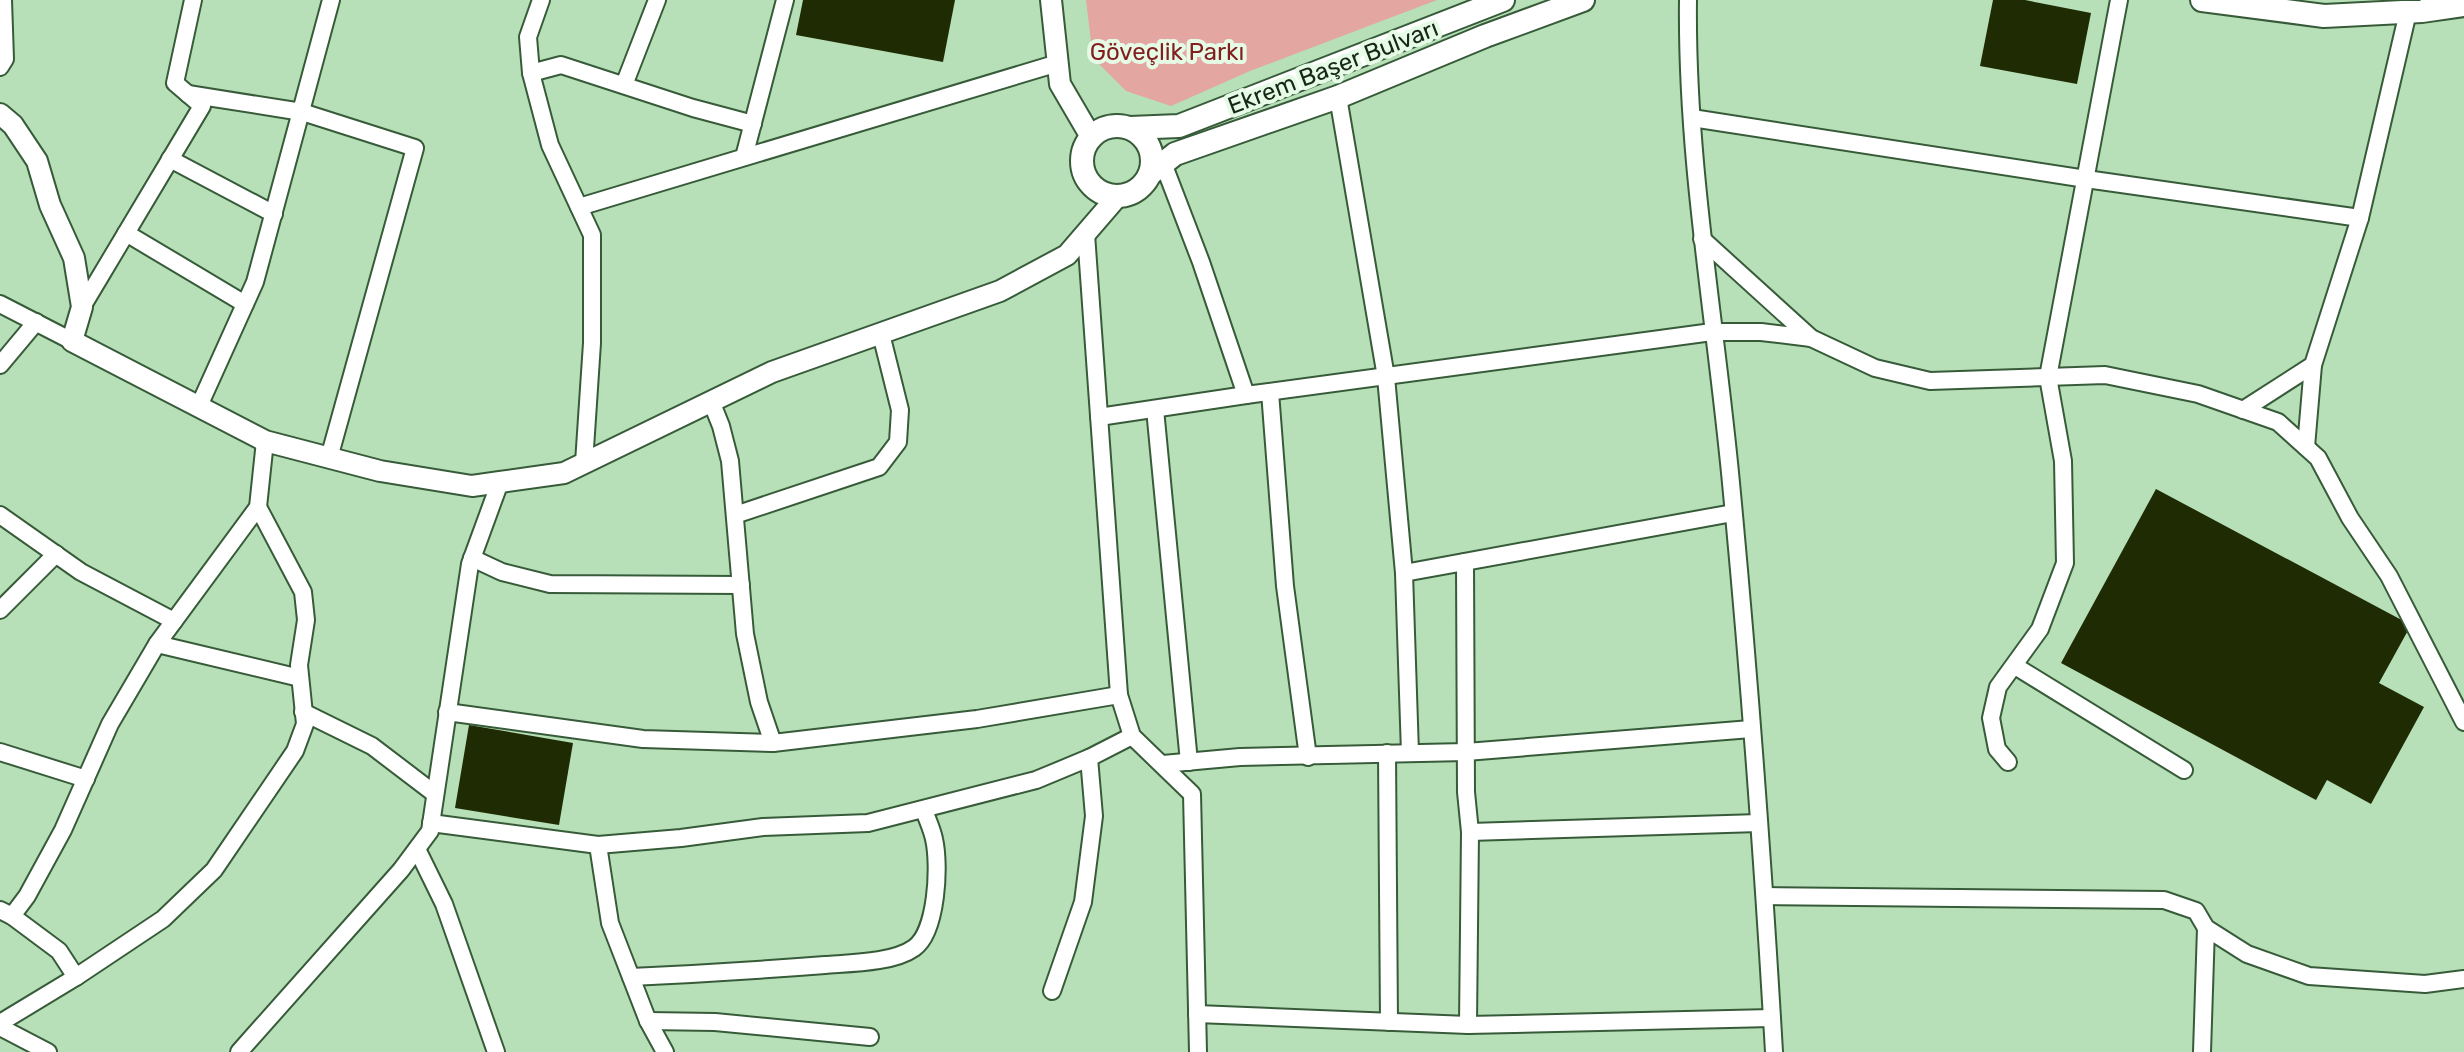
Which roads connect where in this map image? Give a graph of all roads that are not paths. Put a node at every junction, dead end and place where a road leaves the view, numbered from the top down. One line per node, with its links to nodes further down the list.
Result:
1 (3, 0): 16 (street)
2 (193, 0): 19 (street)
3 (331, 0): 21 (street)
4 (541, 0): 17 (street)
5 (657, 0): 18 (street)
6 (785, 0): 24 (street)
7 (1051, 0): 15 (street)
8 (1503, 0): 25 (main road, Ekrem Başer Bulvarı)
9 (1583, 0): 20 (main road, Ekrem Başer Bulvarı)
10 (1688, 0): 23 (street)
11 (2119, 0): 30 (street)
12 (2202, 0): 14 (main road)
13 (2464, 5): 14 (main road)
14 (2408, 12): 34 (street)
15 (1058, 63): 26 (street); 27 (street)
16 (0, 67)
17 (531, 73): 18 (street); 32 (street)
18 (624, 85): 24 (street)
19 (188, 94): 21 (street); 28 (street)
20 (1338, 97): 29 (main road, Ekrem Başer Bulvarı); 48 (street)
21 (302, 112): 33 (street); 59 (street)
22 (0, 114): 40 (street)
23 (1692, 118): 30 (street); 37 (street)
24 (753, 124): 27 (street)
25 (1130, 128): 26 (main road); 29 (main road)
26 (1091, 137): 31 (main road)
27 (744, 157): 32 (street)
28 (170, 159): 33 (street); 35 (street)
29 (1156, 169): 31 (main road); 51 (street)
30 (2086, 179): 34 (street); 49 (street)
31 (1117, 197): 36 (street)
32 (579, 207): 60 (street)
33 (274, 214): 39 (street)
34 (2360, 218): 47 (street)
35 (126, 233): 39 (street); 40 (street)
36 (1086, 234): 43 (street); 56 (street)
37 (1702, 239): 42 (street); 44 (street)
38 (0, 304): 41 (street)
39 (245, 304): 53 (street)
40 (82, 307): 45 (street)
41 (36, 322): 45 (street); 46 (street)
42 (1712, 332): 44 (street); 48 (street); 63 (street)
43 (881, 334): 52 (street); 65 (street)
44 (1811, 338): 49 (street)
45 (72, 341): 53 (street)
46 (0, 365)
47 (2313, 365): 55 (street); 58 (street)
48 (1386, 377): 50 (street); 69 (street)
49 (2048, 377): 55 (street); 74 (street)
50 (1270, 392): 51 (street); 87 (street)
51 (1246, 395): 54 (street)
52 (711, 401): 60 (street); 65 (street)
53 (199, 406): 57 (street)
54 (1155, 409): 56 (street); 89 (street)
55 (2243, 410): 58 (street)
56 (1099, 417): 76 (street)
57 (265, 441): 59 (street); 62 (street)
58 (2306, 447): 79 (street)
59 (329, 458): 61 (street)
60 (584, 463): 61 (street)
61 (500, 482): 67 (street)
62 (258, 507): 72 (street); 75 (street)
63 (1733, 513): 68 (street); 80 (street)
64 (0, 515): 66 (street)
65 (735, 515): 70 (street)
66 (56, 554): 71 (street); 72 (street)
67 (472, 558): 70 (street); 78 (street)
68 (1465, 562): 69 (street); 84 (street)
69 (1404, 573): 86 (street)
70 (741, 585): 82 (street)
71 (0, 610)
72 (174, 621): 73 (street)
73 (157, 644): 75 (street); 93 (street)
74 (2015, 666): 90 (street); 92 (street)
75 (300, 678): 77 (street)
76 (1119, 695): 81 (street); 82 (street)
77 (303, 712): 94 (street); 104 (street)
78 (447, 712): 82 (street); 94 (street)
79 (2464, 722)
80 (1751, 729): 84 (street); 97 (street)
81 (1132, 736): 88 (street); 91 (street)
82 (773, 743)
83 (0, 752): 93 (street)
84 (1466, 752): 86 (street); 98 (street)
85 (1387, 753): 86 (street); 87 (street); 111 (street)
86 (1410, 753)
87 (1308, 757): 89 (street)
88 (1089, 758): 95 (street); 107 (street)
89 (1189, 762): 91 (street)
90 (2008, 762)
91 (1163, 764): 108 (street)
92 (2184, 770)
93 (86, 779): 102 (street)
94 (435, 794): 96 (street)
95 (924, 810): 99 (street); 105 (street)
96 (431, 823): 99 (street); 100 (street)
97 (1759, 823): 98 (street); 101 (street)
98 (1470, 832): 113 (street)
99 (598, 845): 105 (street)
100 (417, 849): 116 (street); 117 (street)
101 (1765, 896): 103 (street); 109 (street)
102 (6, 913): 104 (street)
103 (2206, 928): 106 (street); 121 (street)
104 (76, 977): 112 (street)
105 (631, 977): 110 (street)
106 (2464, 979)
107 (1052, 991)
108 (1197, 1014): 111 (street); 119 (street)
109 (1772, 1018): 113 (street); 120 (street)
110 (648, 1021): 114 (street); 118 (street)
111 (1389, 1022): 113 (street)
112 (0, 1025): 115 (street)
113 (1468, 1025)
114 (870, 1037)
115 (48, 1052)
116 (239, 1052)
117 (496, 1052)
118 (665, 1052)
119 (1198, 1052)
120 (1774, 1052)
121 (2202, 1052)

